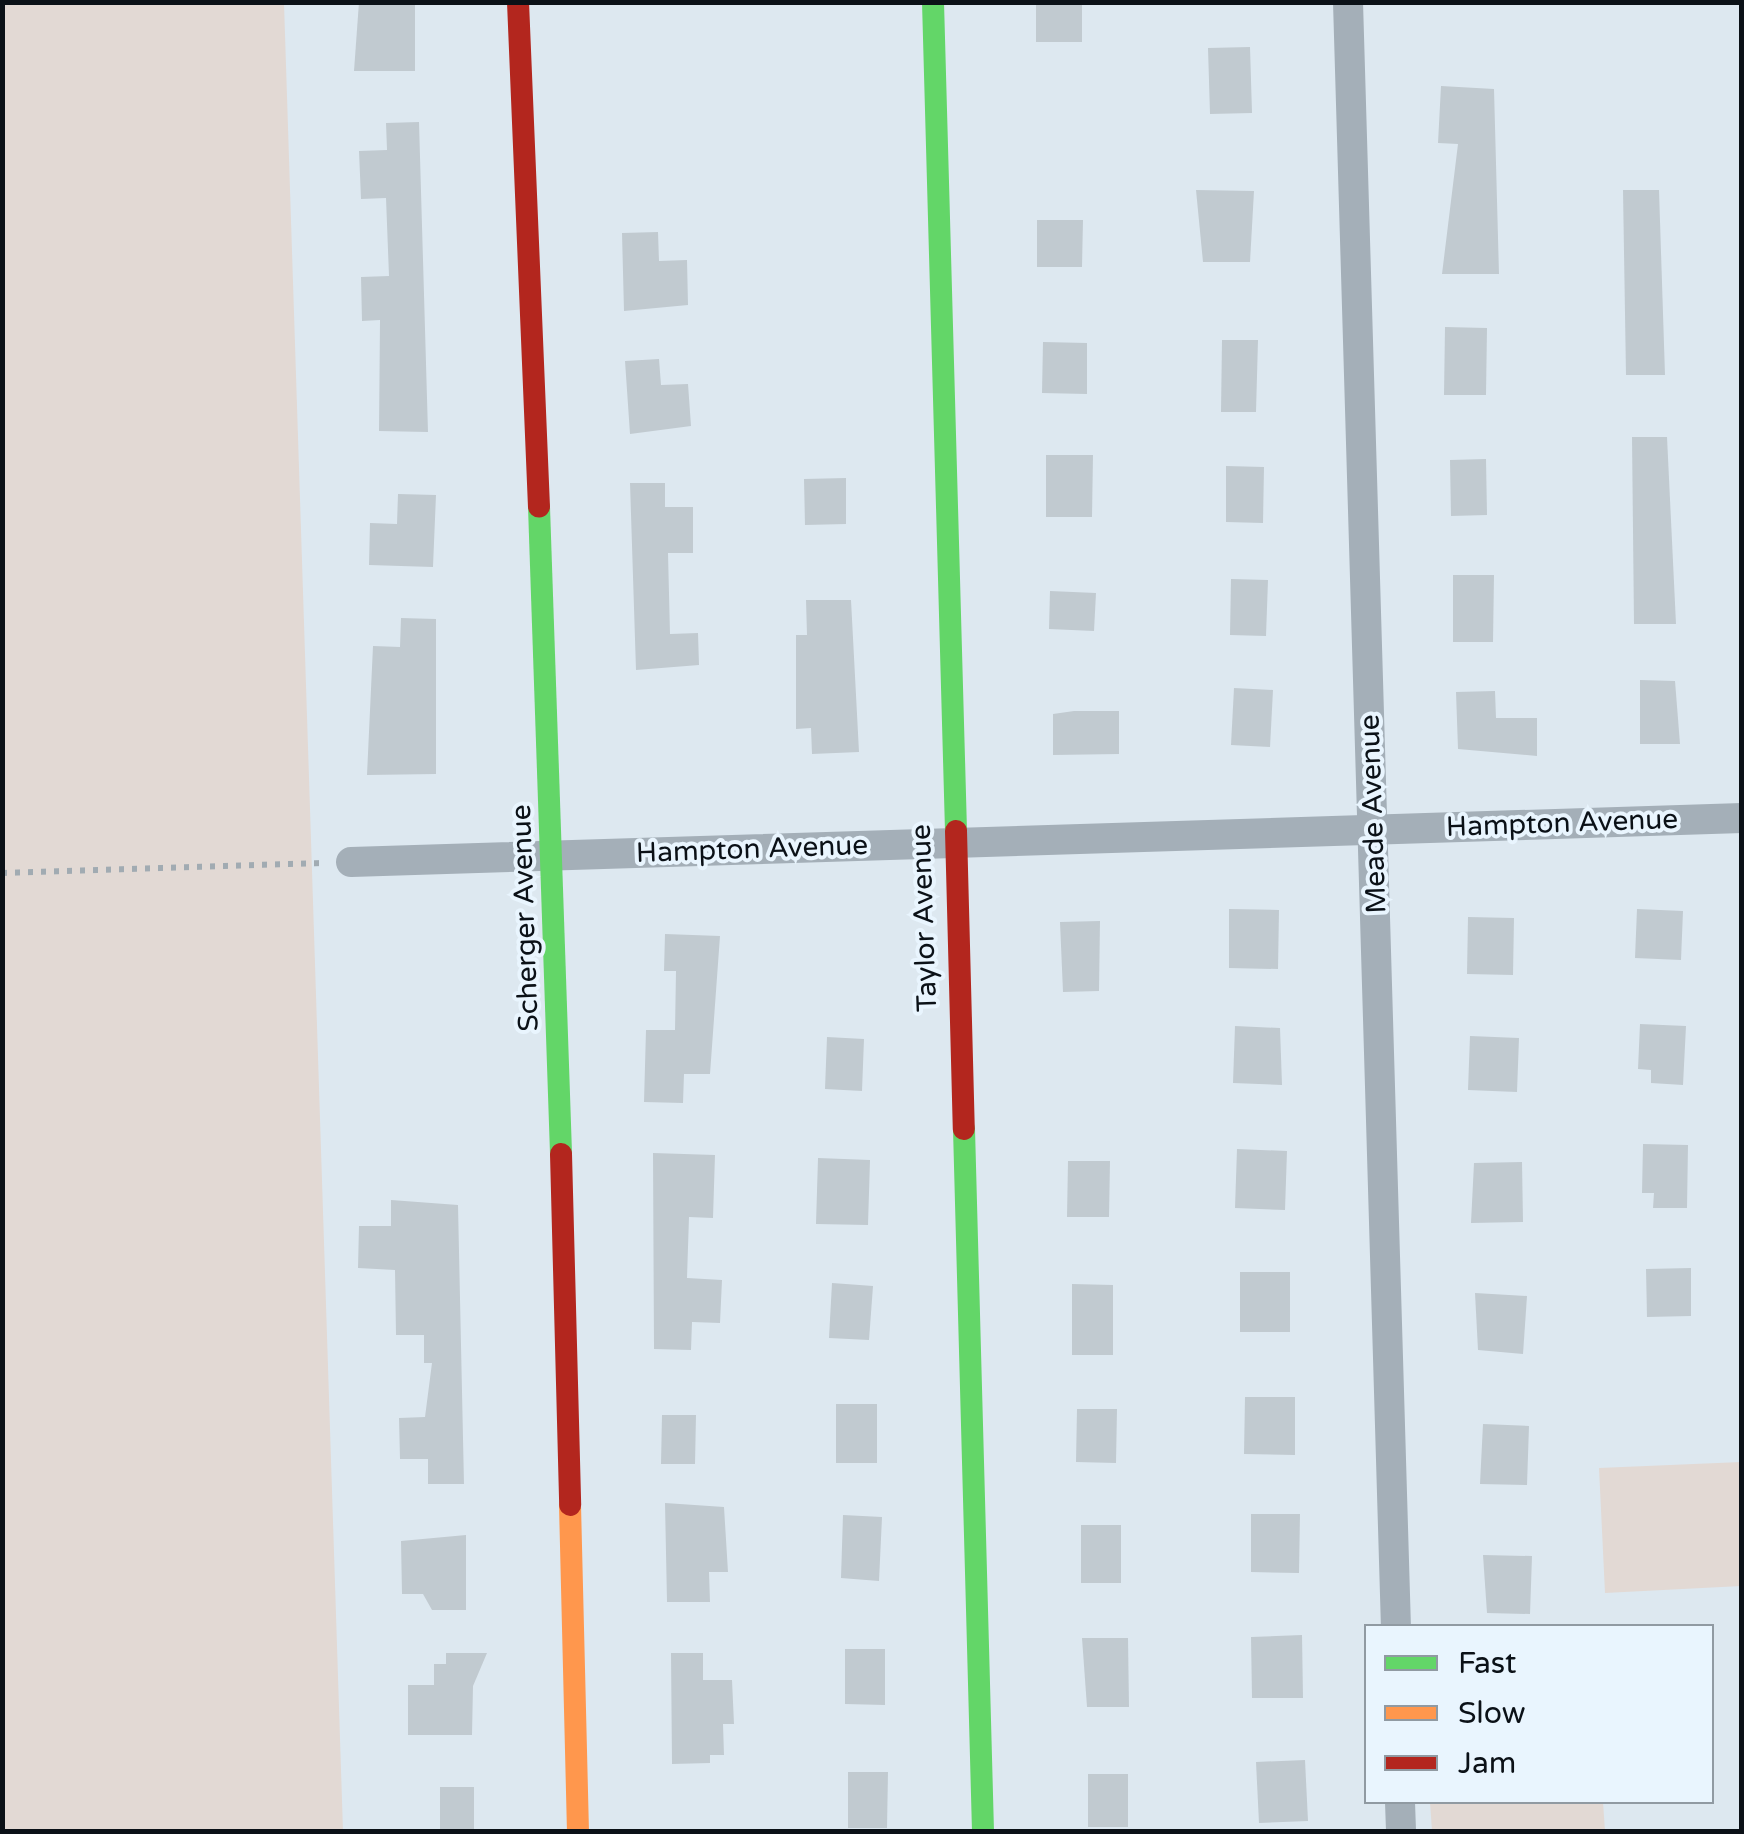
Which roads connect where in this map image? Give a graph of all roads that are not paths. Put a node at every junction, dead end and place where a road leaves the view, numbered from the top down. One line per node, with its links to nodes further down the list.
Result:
1 (518, 2): 7 (street, Scherger Avenue)
2 (933, 2): 6 (street, Taylor Avenue)
3 (1348, 2): 5 (street, Meade Avenue)
4 (1742, 818): 5 (street, Hampton Avenue)
5 (1374, 829): 6 (street, Hampton Avenue); 9 (street, Meade Avenue)
6 (952, 841): 7 (street, Hampton Avenue); 12 (street, Taylor Avenue)
7 (554, 856): 8 (street, Hampton Avenue); 11 (street, Scherger Avenue)
8 (350, 862)
9 (1396, 1624)
10 (1400, 1804): 13 (street)
11 (578, 1832)
12 (983, 1832)
13 (1401, 1832)

